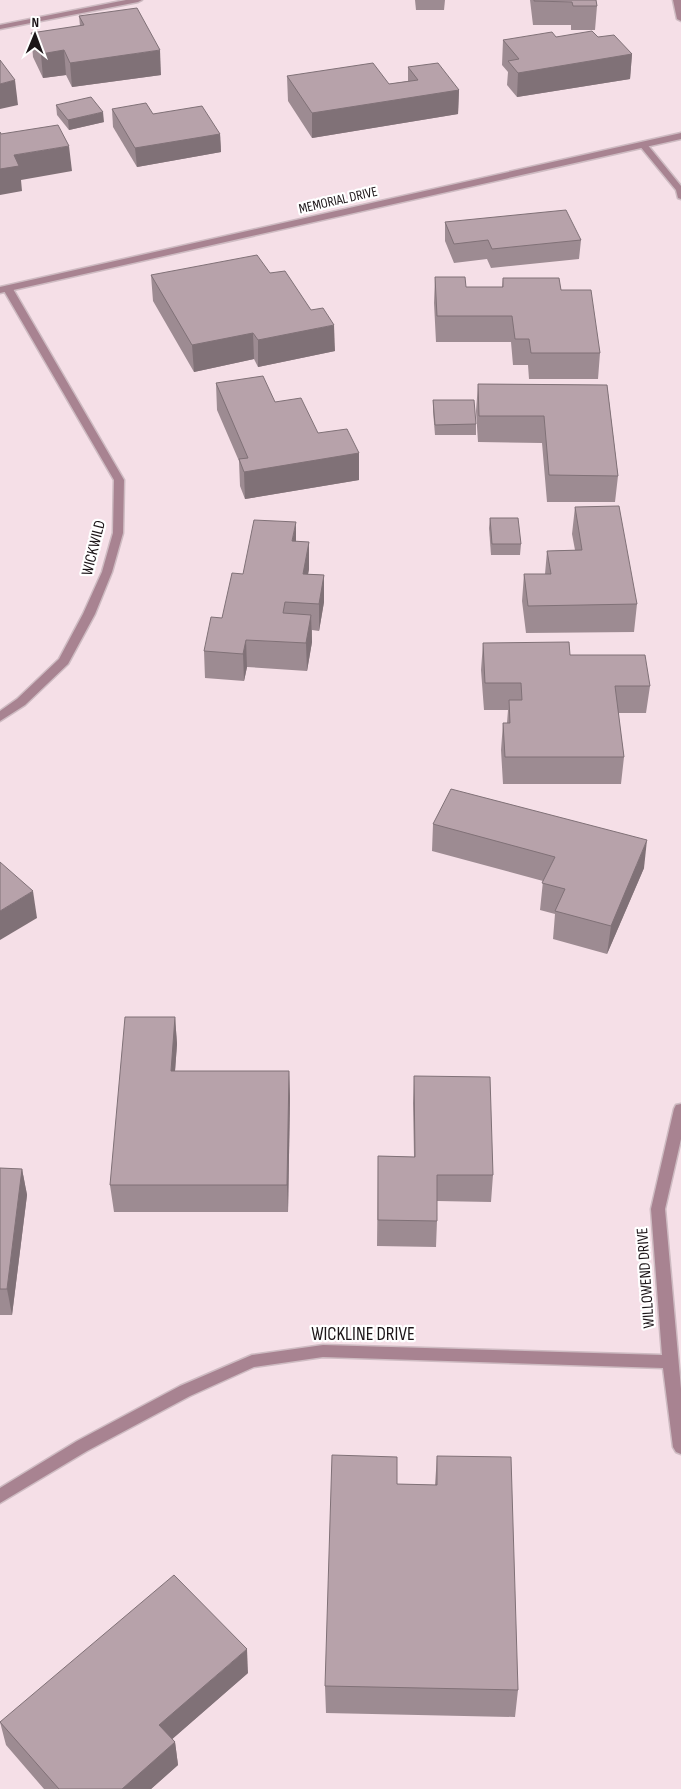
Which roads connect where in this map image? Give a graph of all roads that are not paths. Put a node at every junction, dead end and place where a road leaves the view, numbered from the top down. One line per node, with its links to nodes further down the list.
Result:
1 (138, 0): 4 (street)
2 (677, 0): 3 (street)
3 (681, 18)
4 (0, 27)
5 (681, 136): 6 (street, MEMORIAL DRIVE)
6 (642, 145): 7 (street); 8 (street, MEMORIAL DRIVE)
7 (681, 196)
8 (4, 290): 9 (street, WICKWILD)
9 (0, 717)
10 (681, 1109): 11 (street, WILLOWEND DRIVE)
11 (670, 1362): 12 (street, WILLOWEND DRIVE); 13 (street, WICKLINE DRIVE)
12 (681, 1447)
13 (0, 1496)

